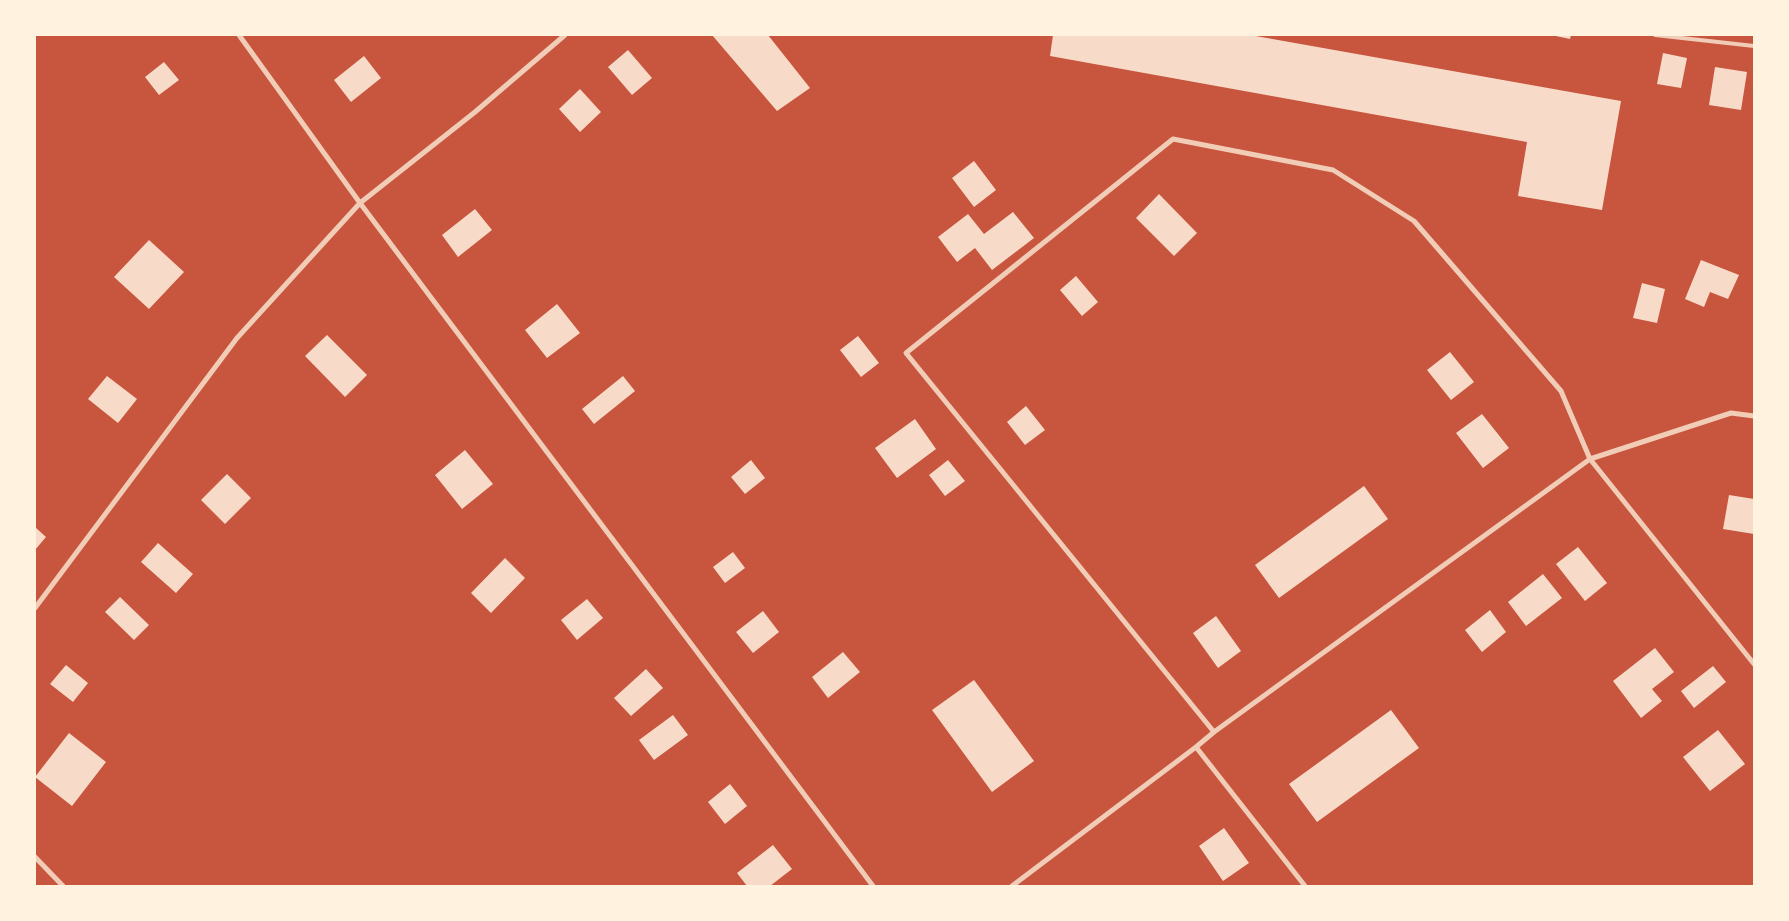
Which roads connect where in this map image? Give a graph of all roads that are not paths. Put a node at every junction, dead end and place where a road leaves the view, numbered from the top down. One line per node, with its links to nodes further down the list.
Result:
1 (240, 35): 5 (street)
2 (565, 35): 5 (street)
3 (1655, 35): 4 (lane)
4 (1754, 46)
5 (360, 203): 8 (street); 14 (street)
6 (1754, 416): 7 (street)
7 (1590, 459): 9 (street); 10 (street); 10 (street)
8 (35, 608)
9 (1754, 664)
10 (1214, 732): 11 (street)
11 (1196, 747): 15 (street); 16 (street)
12 (35, 857): 13 (street)
13 (63, 886)
14 (874, 886)
15 (1012, 886)
16 (1305, 886)

